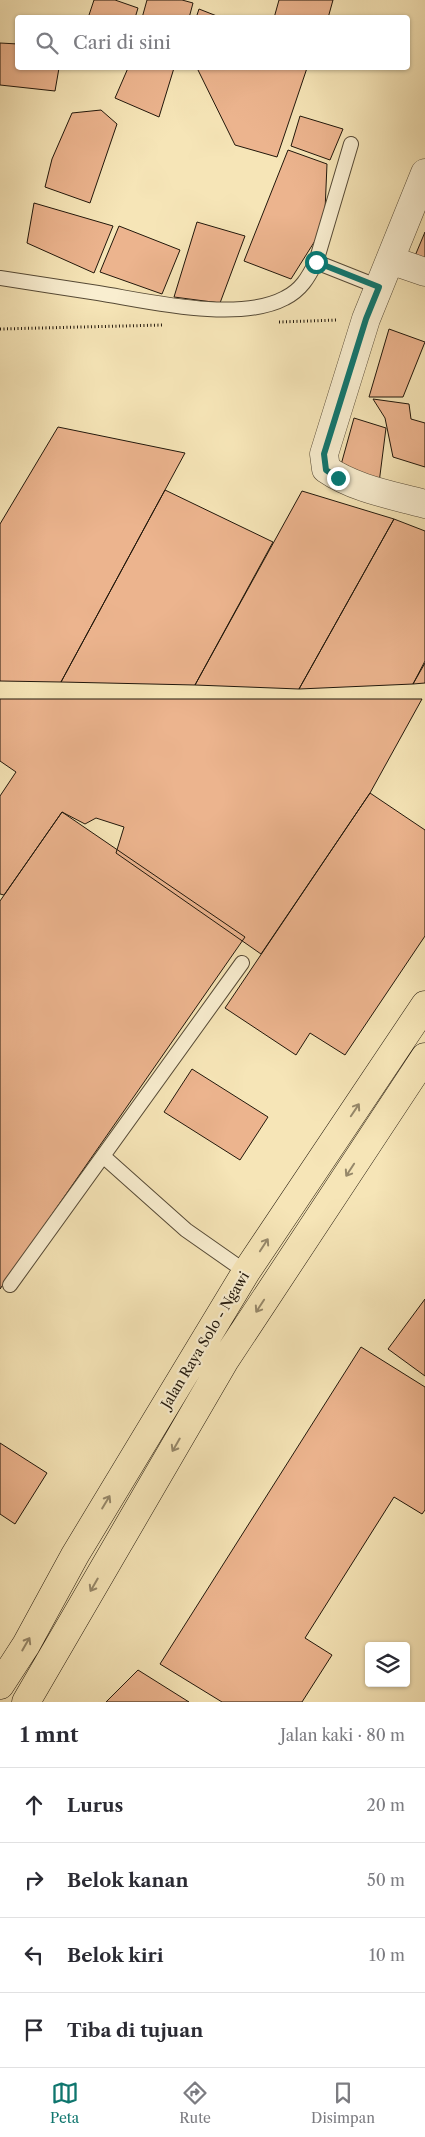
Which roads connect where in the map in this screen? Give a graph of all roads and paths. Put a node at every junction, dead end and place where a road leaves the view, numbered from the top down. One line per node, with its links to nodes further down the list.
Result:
1 (351, 144): 4 (lane)
2 (425, 173): 3 (street)
3 (390, 260): 5 (street); 7 (street)
4 (316, 262): 6 (lane); 7 (lane)
5 (425, 272)
6 (0, 278)
7 (379, 287): 8 (street)
8 (425, 504)
9 (242, 963): 12 (lane)
10 (425, 1005): 13 (highway, Jalan Raya Solo - Ngawi, one-way to 10)
11 (425, 1057): 16 (highway, Jalan Raya Solo - Ngawi, one-way to 16)
12 (103, 1156): 13 (lane); 14 (lane)
13 (246, 1272): 15 (highway, Jalan Raya Solo - Ngawi, one-way to 13)
14 (10, 1286)
15 (0, 1685)
16 (26, 1702)

